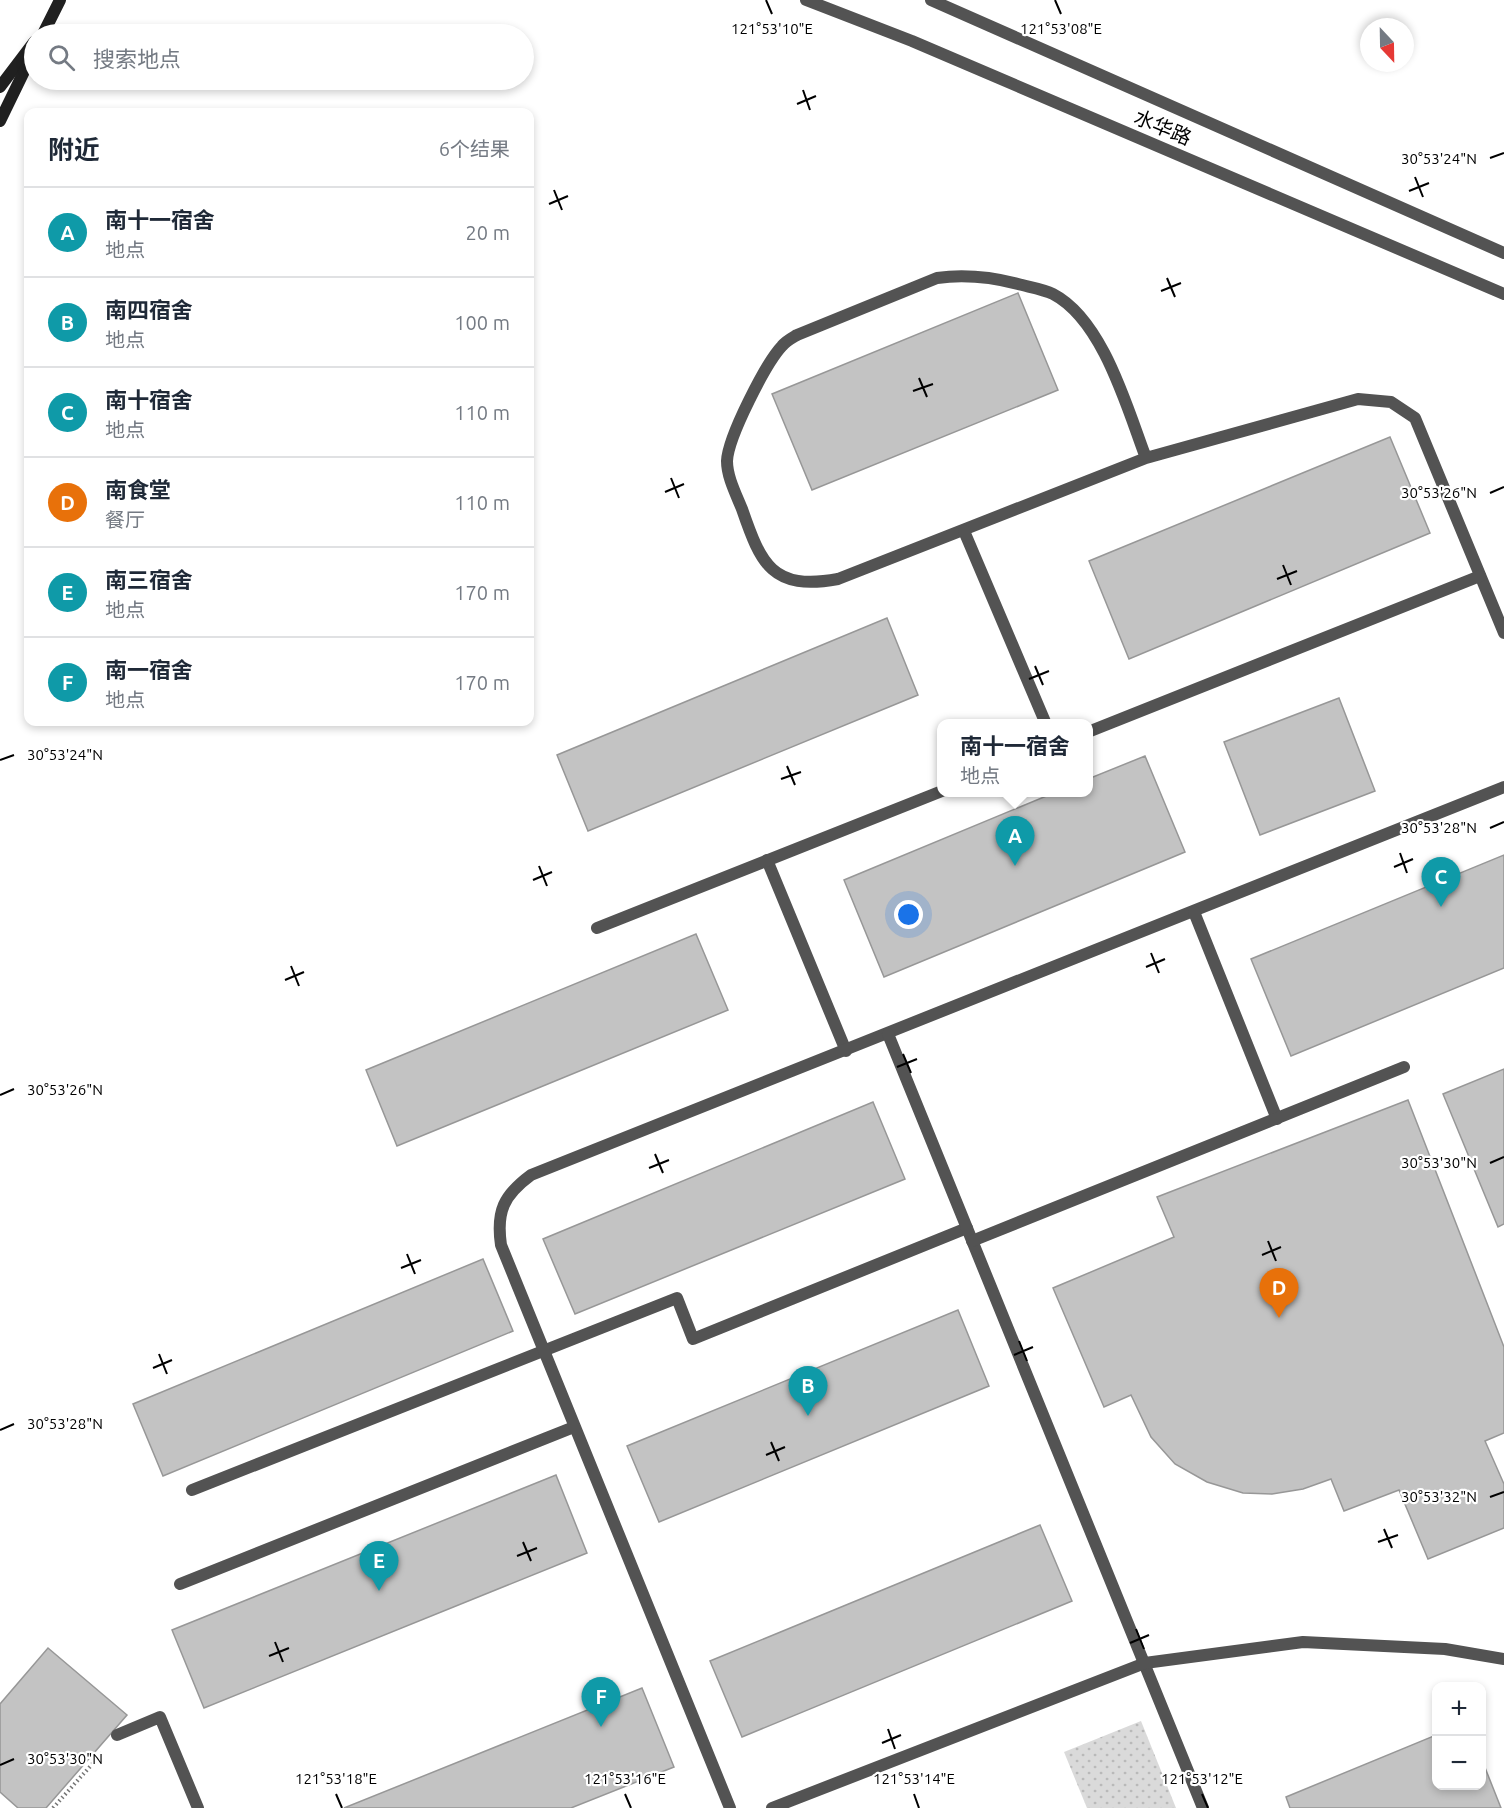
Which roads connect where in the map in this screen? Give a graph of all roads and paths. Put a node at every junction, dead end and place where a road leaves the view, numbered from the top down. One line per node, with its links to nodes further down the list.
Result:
1 (60, 0): 4 (main road)
2 (806, 0): 10 (street, 水华路)
3 (931, 0): 9 (street, 水华路)
4 (47, 24)
5 (24, 55): 7 (main road)
6 (24, 72): 8 (main road)
7 (0, 87)
8 (0, 121)
9 (1504, 253)
10 (1504, 294)
11 (1146, 458): 12 (street); 12 (street); 13 (street)
12 (964, 531): 15 (street)
13 (1480, 576): 14 (street); 16 (street)
14 (1504, 633)
15 (1044, 719)
16 (1093, 730)
17 (1504, 787): 20 (street)
18 (937, 793): 19 (street)
19 (767, 860): 21 (street); 23 (street)
20 (1194, 912): 22 (street); 25 (street)
21 (597, 928)
22 (888, 1034): 23 (street); 26 (street)
23 (846, 1051): 28 (street)
24 (1404, 1067): 25 (street)
25 (1277, 1119): 27 (street)
26 (967, 1228): 27 (street); 28 (street)
27 (972, 1241): 33 (street)
28 (544, 1352): 29 (street); 30 (street)
29 (574, 1427): 31 (street); 39 (street)
30 (192, 1490)
31 (180, 1584)
32 (1504, 1659): 33 (street)
33 (1145, 1663): 40 (street); 41 (street)
34 (117, 1735): 36 (path); 38 (street)
35 (74, 1776): 36 (path)
36 (79, 1779): 37 (path)
37 (53, 1808)
38 (198, 1808)
39 (730, 1808)
40 (772, 1808)
41 (1203, 1808)

